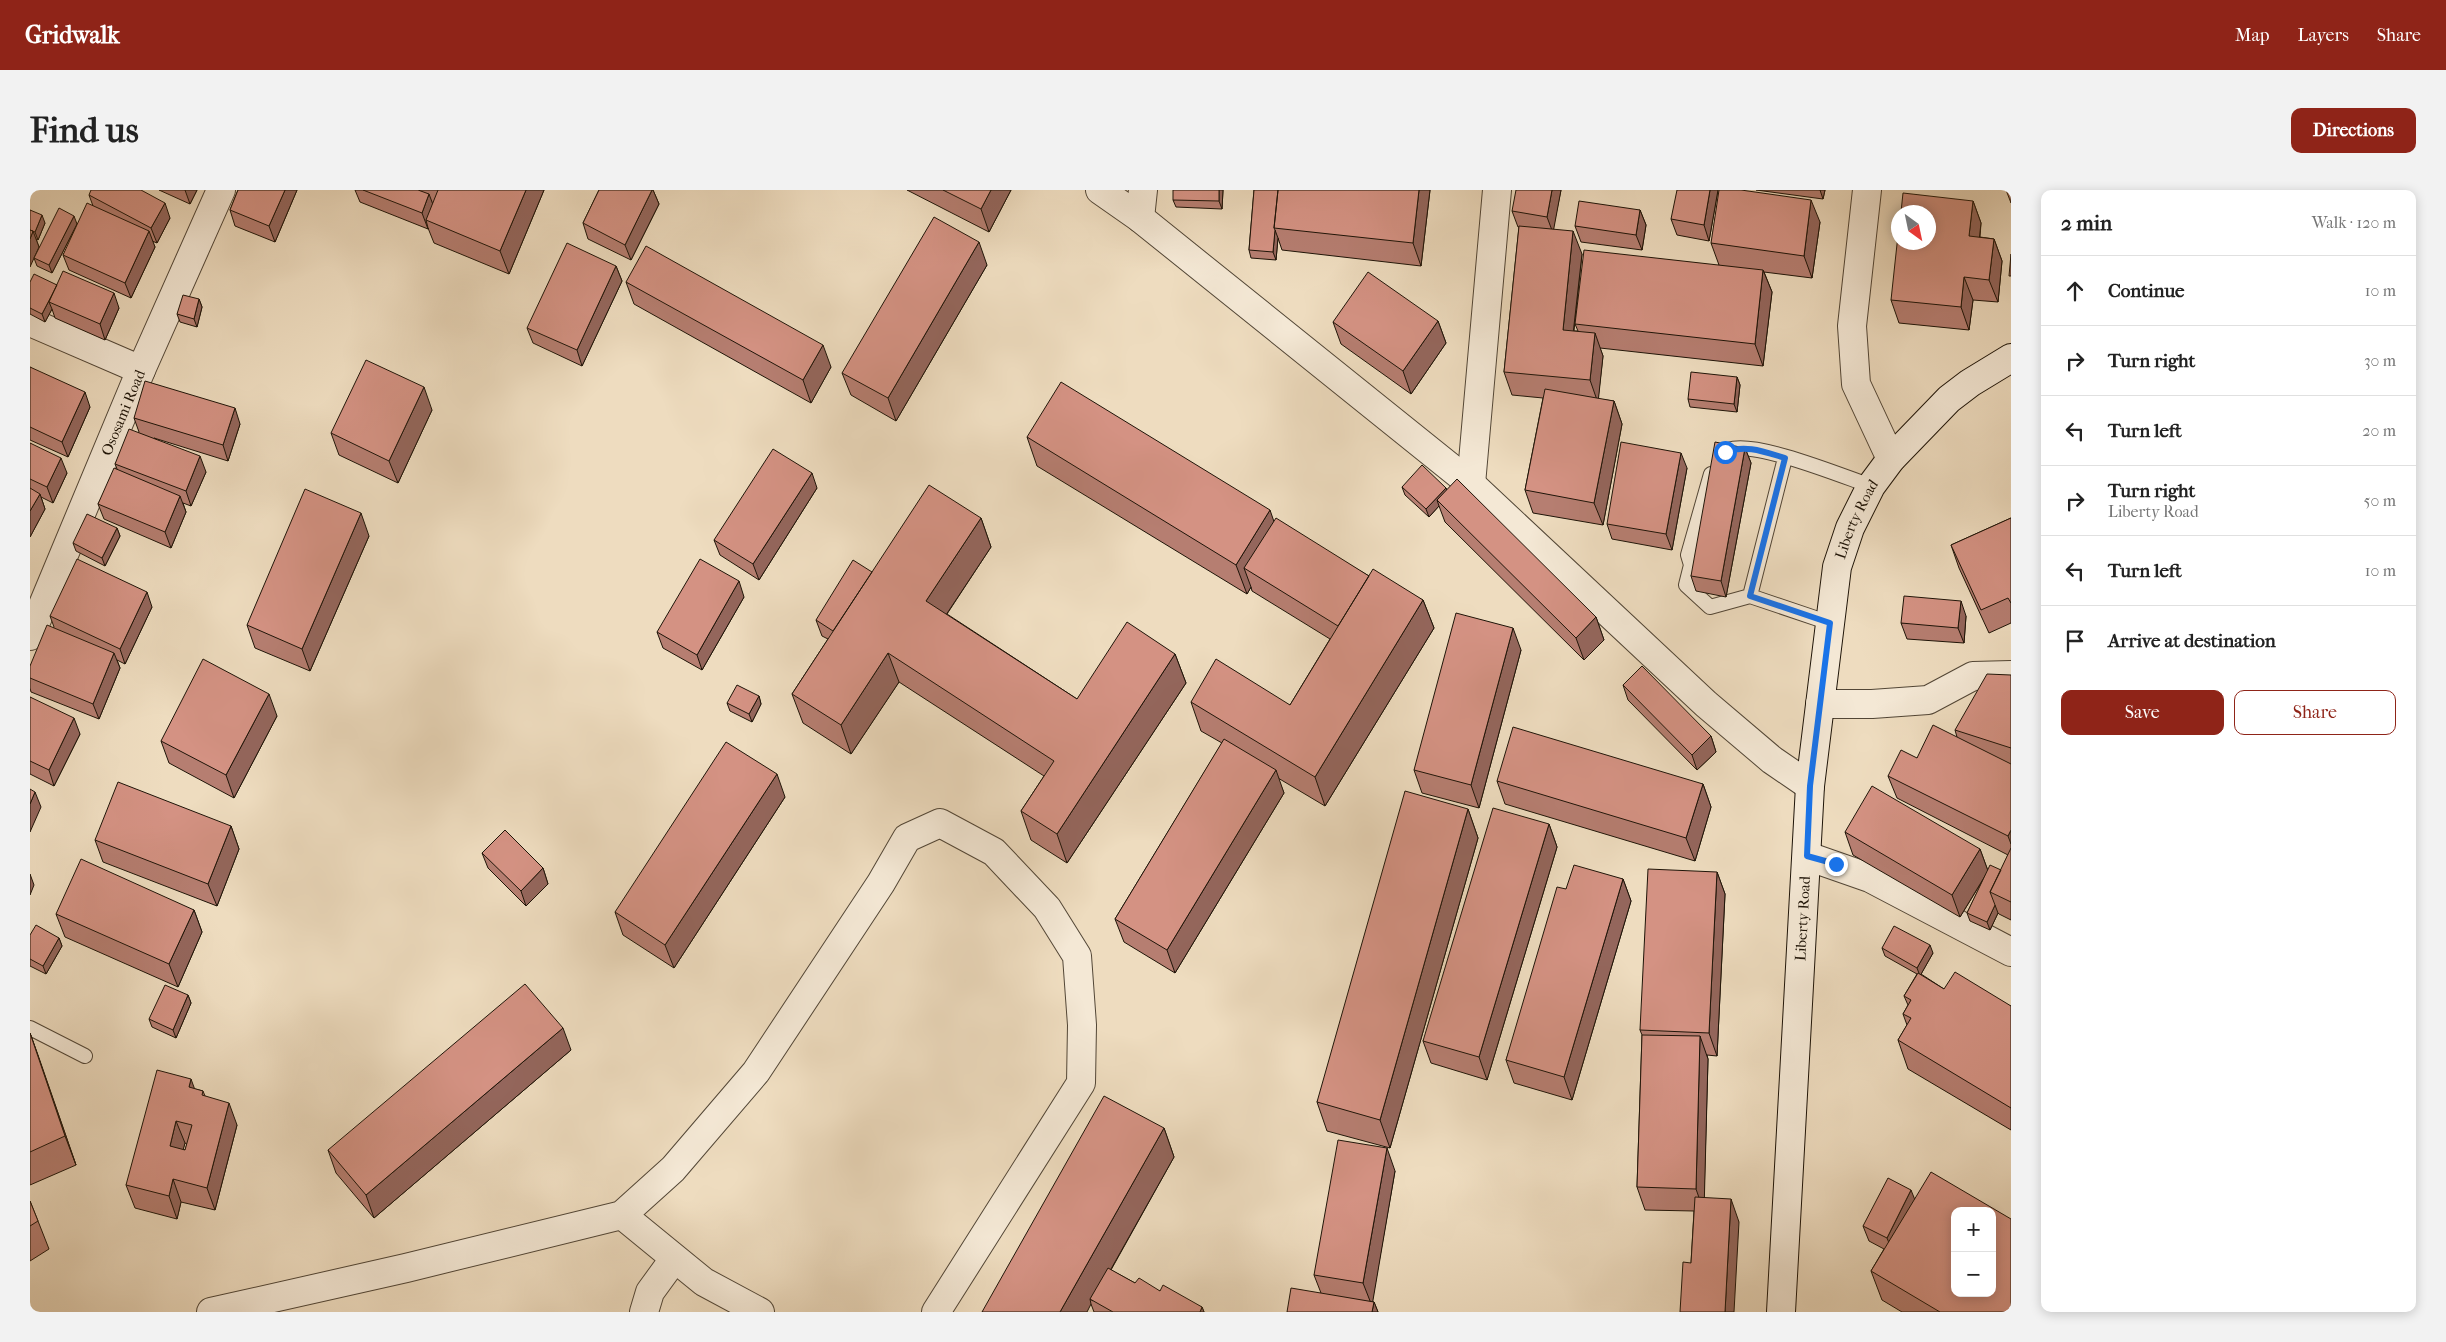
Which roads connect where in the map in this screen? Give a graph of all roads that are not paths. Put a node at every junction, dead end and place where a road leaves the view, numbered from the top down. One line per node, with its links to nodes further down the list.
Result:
1 (221, 190): 9 (street, Ososami Road)
2 (1100, 190): 6 (street)
3 (1143, 190): 6 (street)
4 (1497, 190): 12 (street)
5 (1866, 190): 11 (street)
6 (1140, 218): 12 (street)
7 (30, 322): 9 (street)
8 (2011, 358): 11 (street, Liberty Road)
9 (141, 370): 16 (street, Ososami Road)
10 (1785, 458): 13 (lane); 14 (lane); 14 (lane)
11 (1891, 459): 13 (street, Liberty Road)
12 (1471, 484): 19 (street)
13 (1871, 486): 15 (street, Liberty Road)
14 (1750, 596): 15 (lane)
15 (1830, 623): 18 (street, Liberty Road)
16 (30, 634)
17 (2011, 676): 18 (street)
18 (1820, 704): 19 (street, Liberty Road)
19 (1810, 786): 20 (street, Liberty Road)
20 (1807, 856): 21 (street); 30 (street, Liberty Road)
21 (2011, 952)
22 (30, 1028): 23 (lane)
23 (86, 1056)
24 (622, 1215): 25 (street); 26 (street); 29 (street)
25 (674, 1259): 27 (street); 28 (street)
26 (212, 1312)
27 (644, 1312)
28 (760, 1312)
29 (936, 1312)
30 (1781, 1312)

